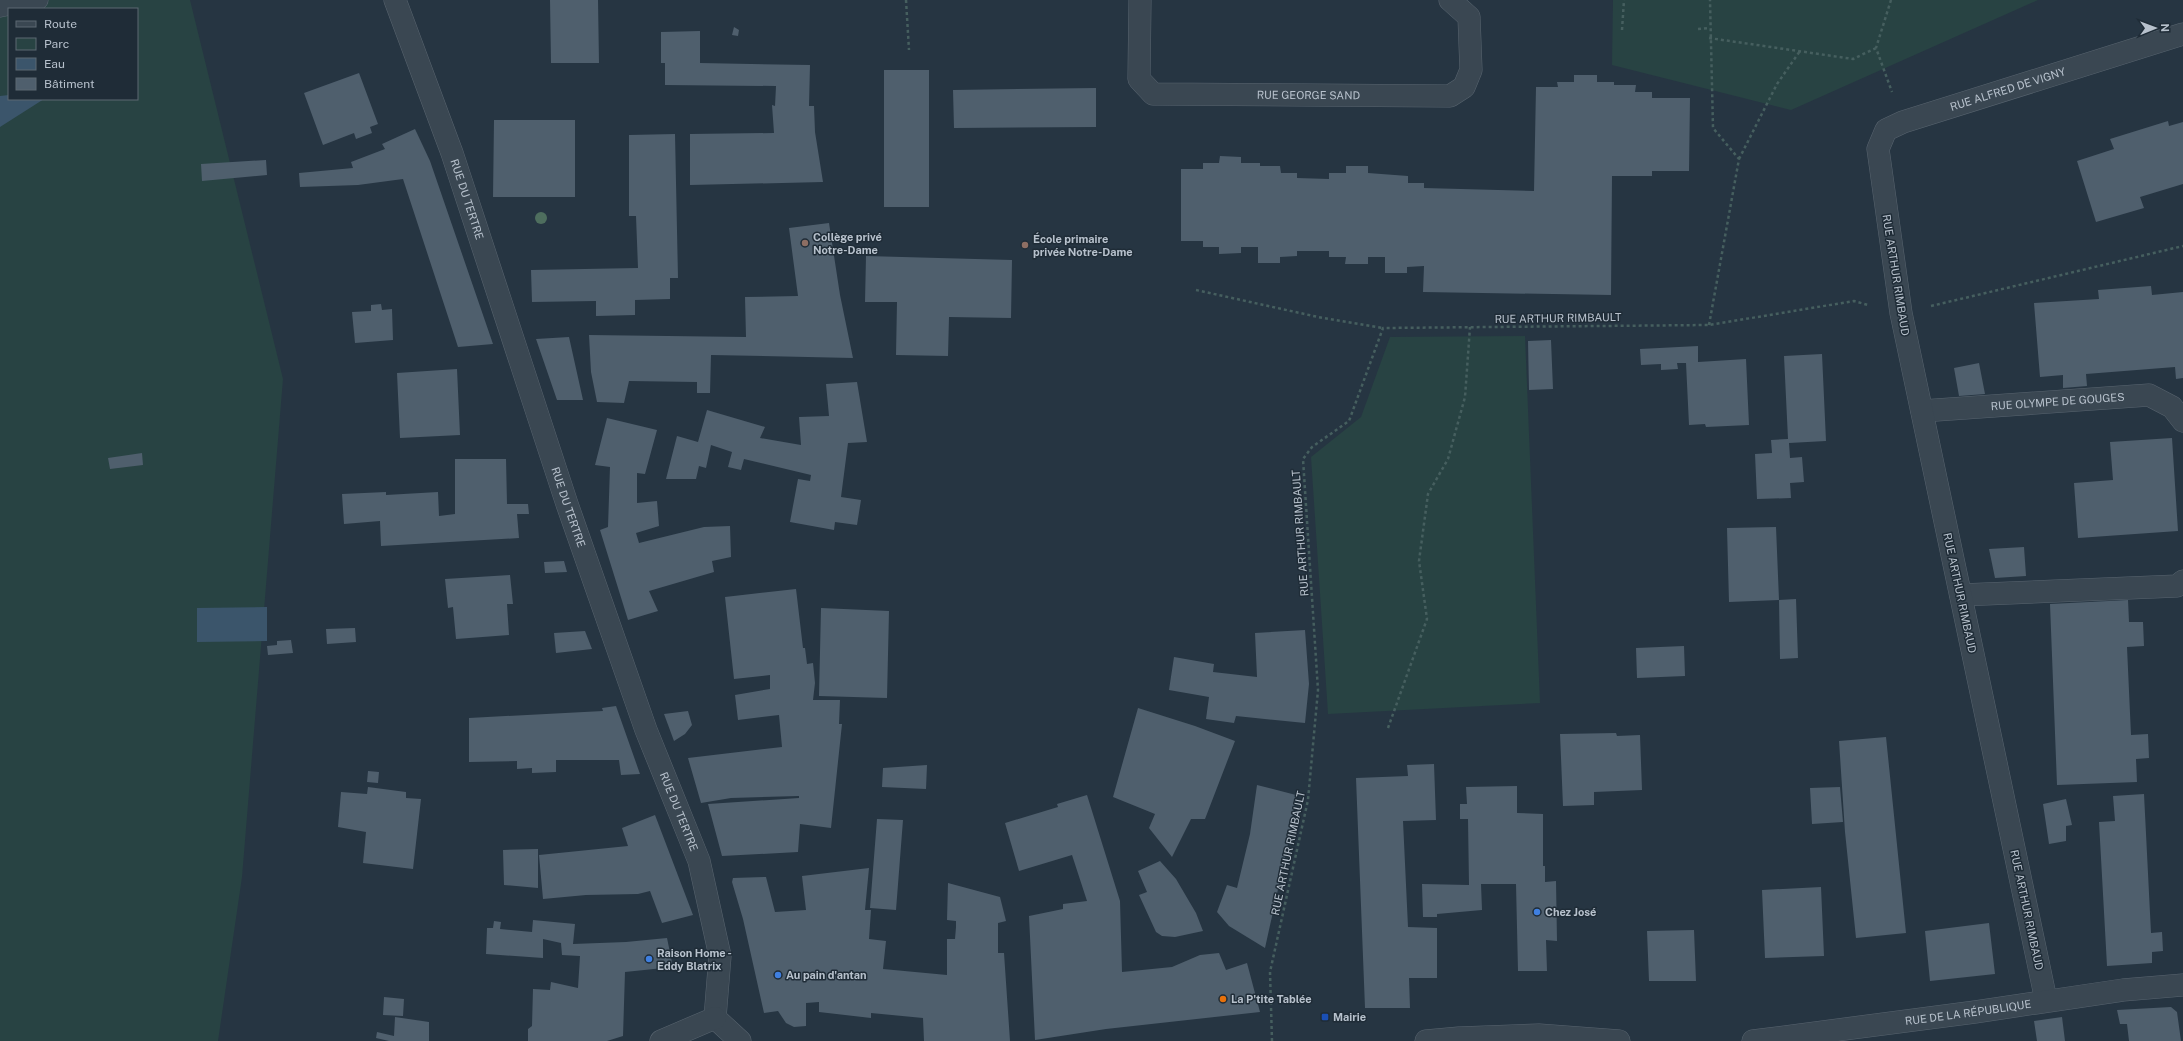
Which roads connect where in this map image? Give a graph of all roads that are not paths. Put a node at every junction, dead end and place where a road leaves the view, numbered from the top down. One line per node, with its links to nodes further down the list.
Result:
1 (39, 0): 5 (lane)
2 (395, 0): 14 (street, RUE DU TERTRE)
3 (1140, 0): 4 (street, RUE GEORGE SAND)
4 (1450, 0)
5 (0, 8)
6 (2183, 34): 7 (street, RUE ALFRED DE VIGNY)
7 (1882, 183): 8 (street, RUE ARTHUR RIMBAUD)
8 (1922, 411): 9 (street, RUE OLYMPE DE GOUGES); 11 (street, RUE ARTHUR RIMBAUD)
9 (2183, 421)
10 (2183, 582): 11 (street)
11 (1961, 595): 13 (street, RUE ARTHUR RIMBAUD)
12 (2183, 985): 13 (street, RUE DE LA RÉPUBLIQUE)
13 (2046, 1000): 20 (street, RUE DE LA RÉPUBLIQUE)
14 (715, 1018): 16 (street); 17 (street)
15 (1459, 1039): 18 (street); 19 (street)
16 (661, 1041)
17 (740, 1041)
18 (1426, 1041)
19 (1619, 1041)
20 (1753, 1041)

